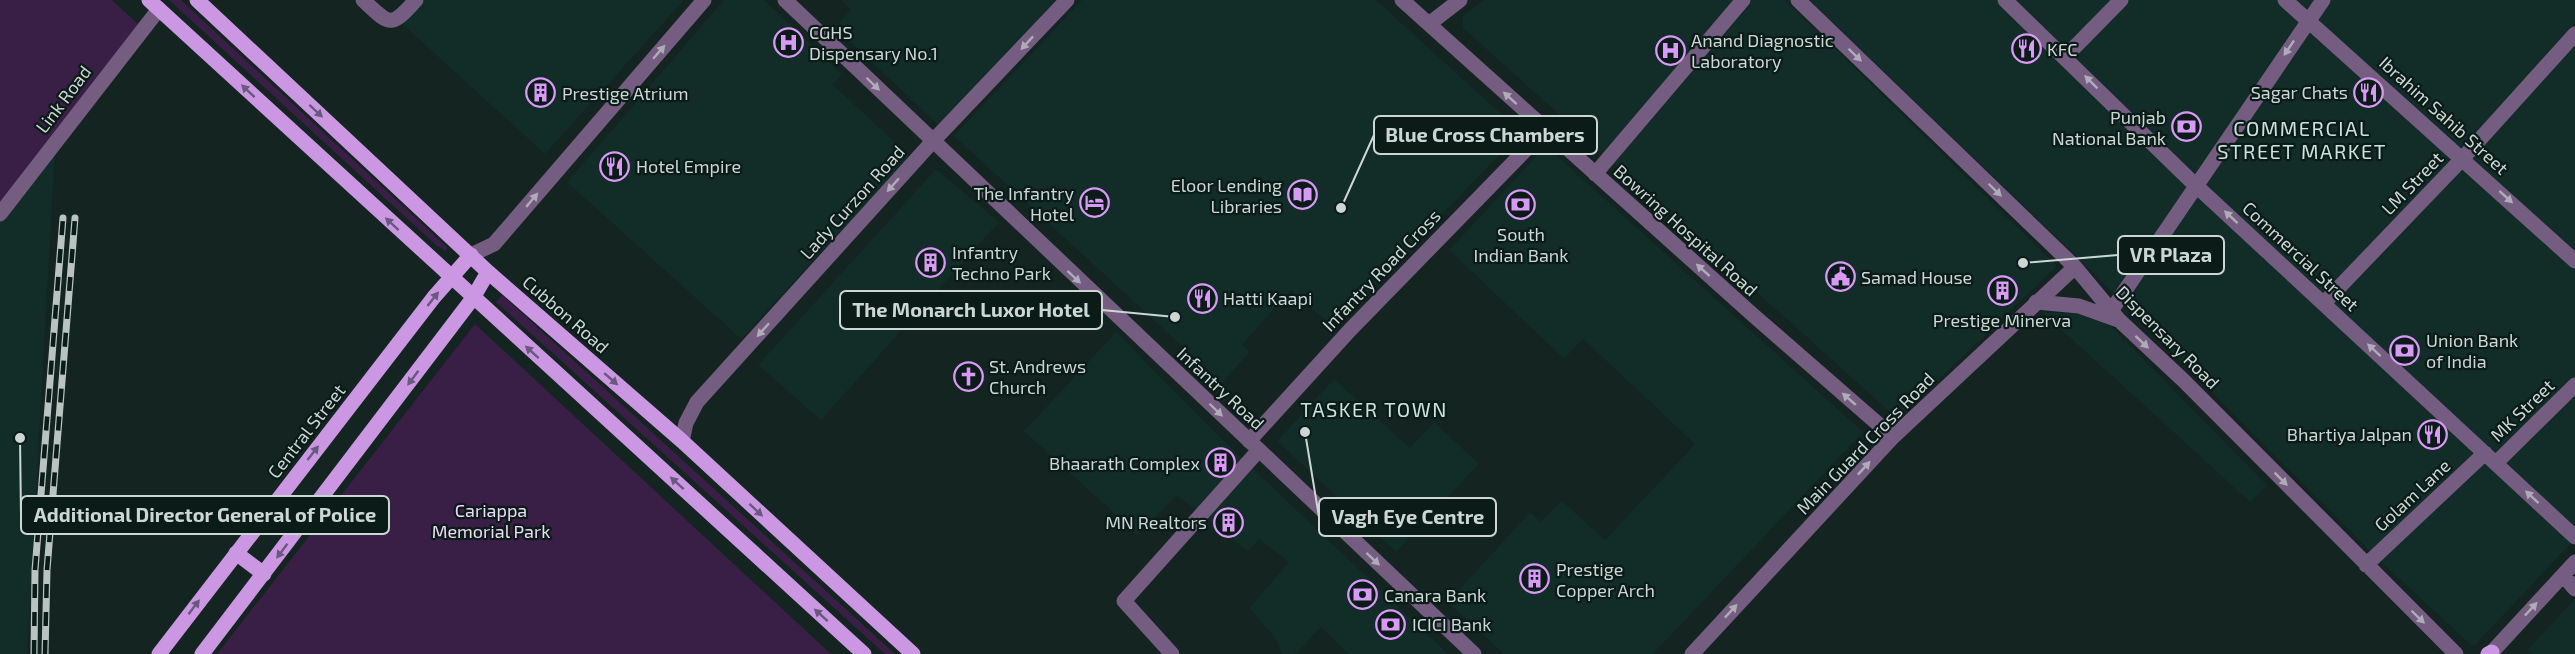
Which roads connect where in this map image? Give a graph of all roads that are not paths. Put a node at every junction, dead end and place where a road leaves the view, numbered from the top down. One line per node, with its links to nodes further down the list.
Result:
1 (197, 0): 27 (main road, Cubbon Road, one-way to 27)
2 (363, 0): 3 (street)
3 (416, 0)
4 (704, 0): 26 (street, Central Street, one-way to 4)
5 (785, 0): 21 (street, Infantry Road, one-way to 21)
6 (1067, 0): 21 (street, Lady Curzon Road, one-way to 21)
7 (1402, 0): 17 (street, Bowring Hospital Road)
8 (1460, 0): 17 (street)
9 (1743, 0): 23 (street)
10 (1798, 0): 29 (street, Dispensary Road, one-way to 29)
11 (2005, 0): 19 (street, Commercial Street)
12 (2121, 0): 19 (street)
13 (2285, 0): 16 (street, Ibrahim Sahib Street)
14 (2322, 0): 16 (street)
15 (154, 4): 25 (street, Link Road); 31 (main road, one-way to 15)
16 (2308, 20): 22 (street, Ibrahim Sahib Street); 24 (street, one-way to 24)
17 (1429, 24): 20 (street, Bowring Hospital Road, one-way to 17)
18 (2575, 34): 22 (street, LM Street)
19 (2065, 57): 24 (street, Commercial Street, one-way to 19)
20 (1545, 130): 23 (street, Bowring Hospital Road); 39 (street, Infantry Road Cross)
21 (933, 141): 38 (street, Lady Curzon Road, one-way to 38); 39 (street, Infantry Road, one-way to 39)
22 (2463, 158): 28 (street, Ibrahim Sahib Street, one-way to 28); 34 (street, LM Street)
23 (1595, 174): 37 (street, Bowring Hospital Road, one-way to 23)
24 (2197, 186): 34 (street, Commercial Street, one-way to 24); 35 (street)
25 (0, 214)
26 (494, 244): 27 (street, Central Street); 30 (street, Central Street)
27 (471, 255): 30 (main road, Cubbon Road); 31 (main road, Central Street)
28 (2575, 261)
29 (2075, 267): 33 (street, Main Guard Cross Road); 35 (street, Dispensary Road)
30 (488, 272): 32 (main road, Central Street); 38 (main road, Cubbon Road, one-way to 38)
31 (450, 278): 32 (main road); 42 (main road, Central Street, one-way to 31)
32 (473, 298): 45 (main road, Central Street, one-way to 45); 51 (main road, one-way to 32)
33 (2036, 302): 35 (street); 37 (street, Main Guard Cross Road)
34 (2324, 303): 40 (street, Commercial Street, one-way to 34)
35 (2115, 315): 44 (street, Dispensary Road, one-way to 44)
36 (2575, 385): 40 (street, MK Street)
37 (1893, 437): 55 (street, Main Guard Cross Road, one-way to 37)
38 (682, 441): 52 (main road, Cubbon Road, one-way to 52)
39 (1254, 446): 53 (street, Infantry Road Cross); 54 (street, Infantry Road, one-way to 54)
40 (2490, 458): 41 (street, Commercial Street, one-way to 40); 44 (street, Golam Lane)
41 (2575, 537)
42 (236, 553): 45 (main road); 49 (main road, Central Street, one-way to 42)
43 (2575, 562): 46 (street)
44 (2366, 565): 56 (street, Dispensary Road, one-way to 56)
45 (264, 574): 50 (main road, Central Street)
46 (2563, 575): 47 (street); 48 (street, one-way to 46)
47 (2575, 589)
48 (2491, 653)
49 (159, 654)
50 (202, 654)
51 (864, 654)
52 (913, 654)
53 (1172, 654)
54 (1474, 654)
55 (1692, 654)
56 (2456, 654)

